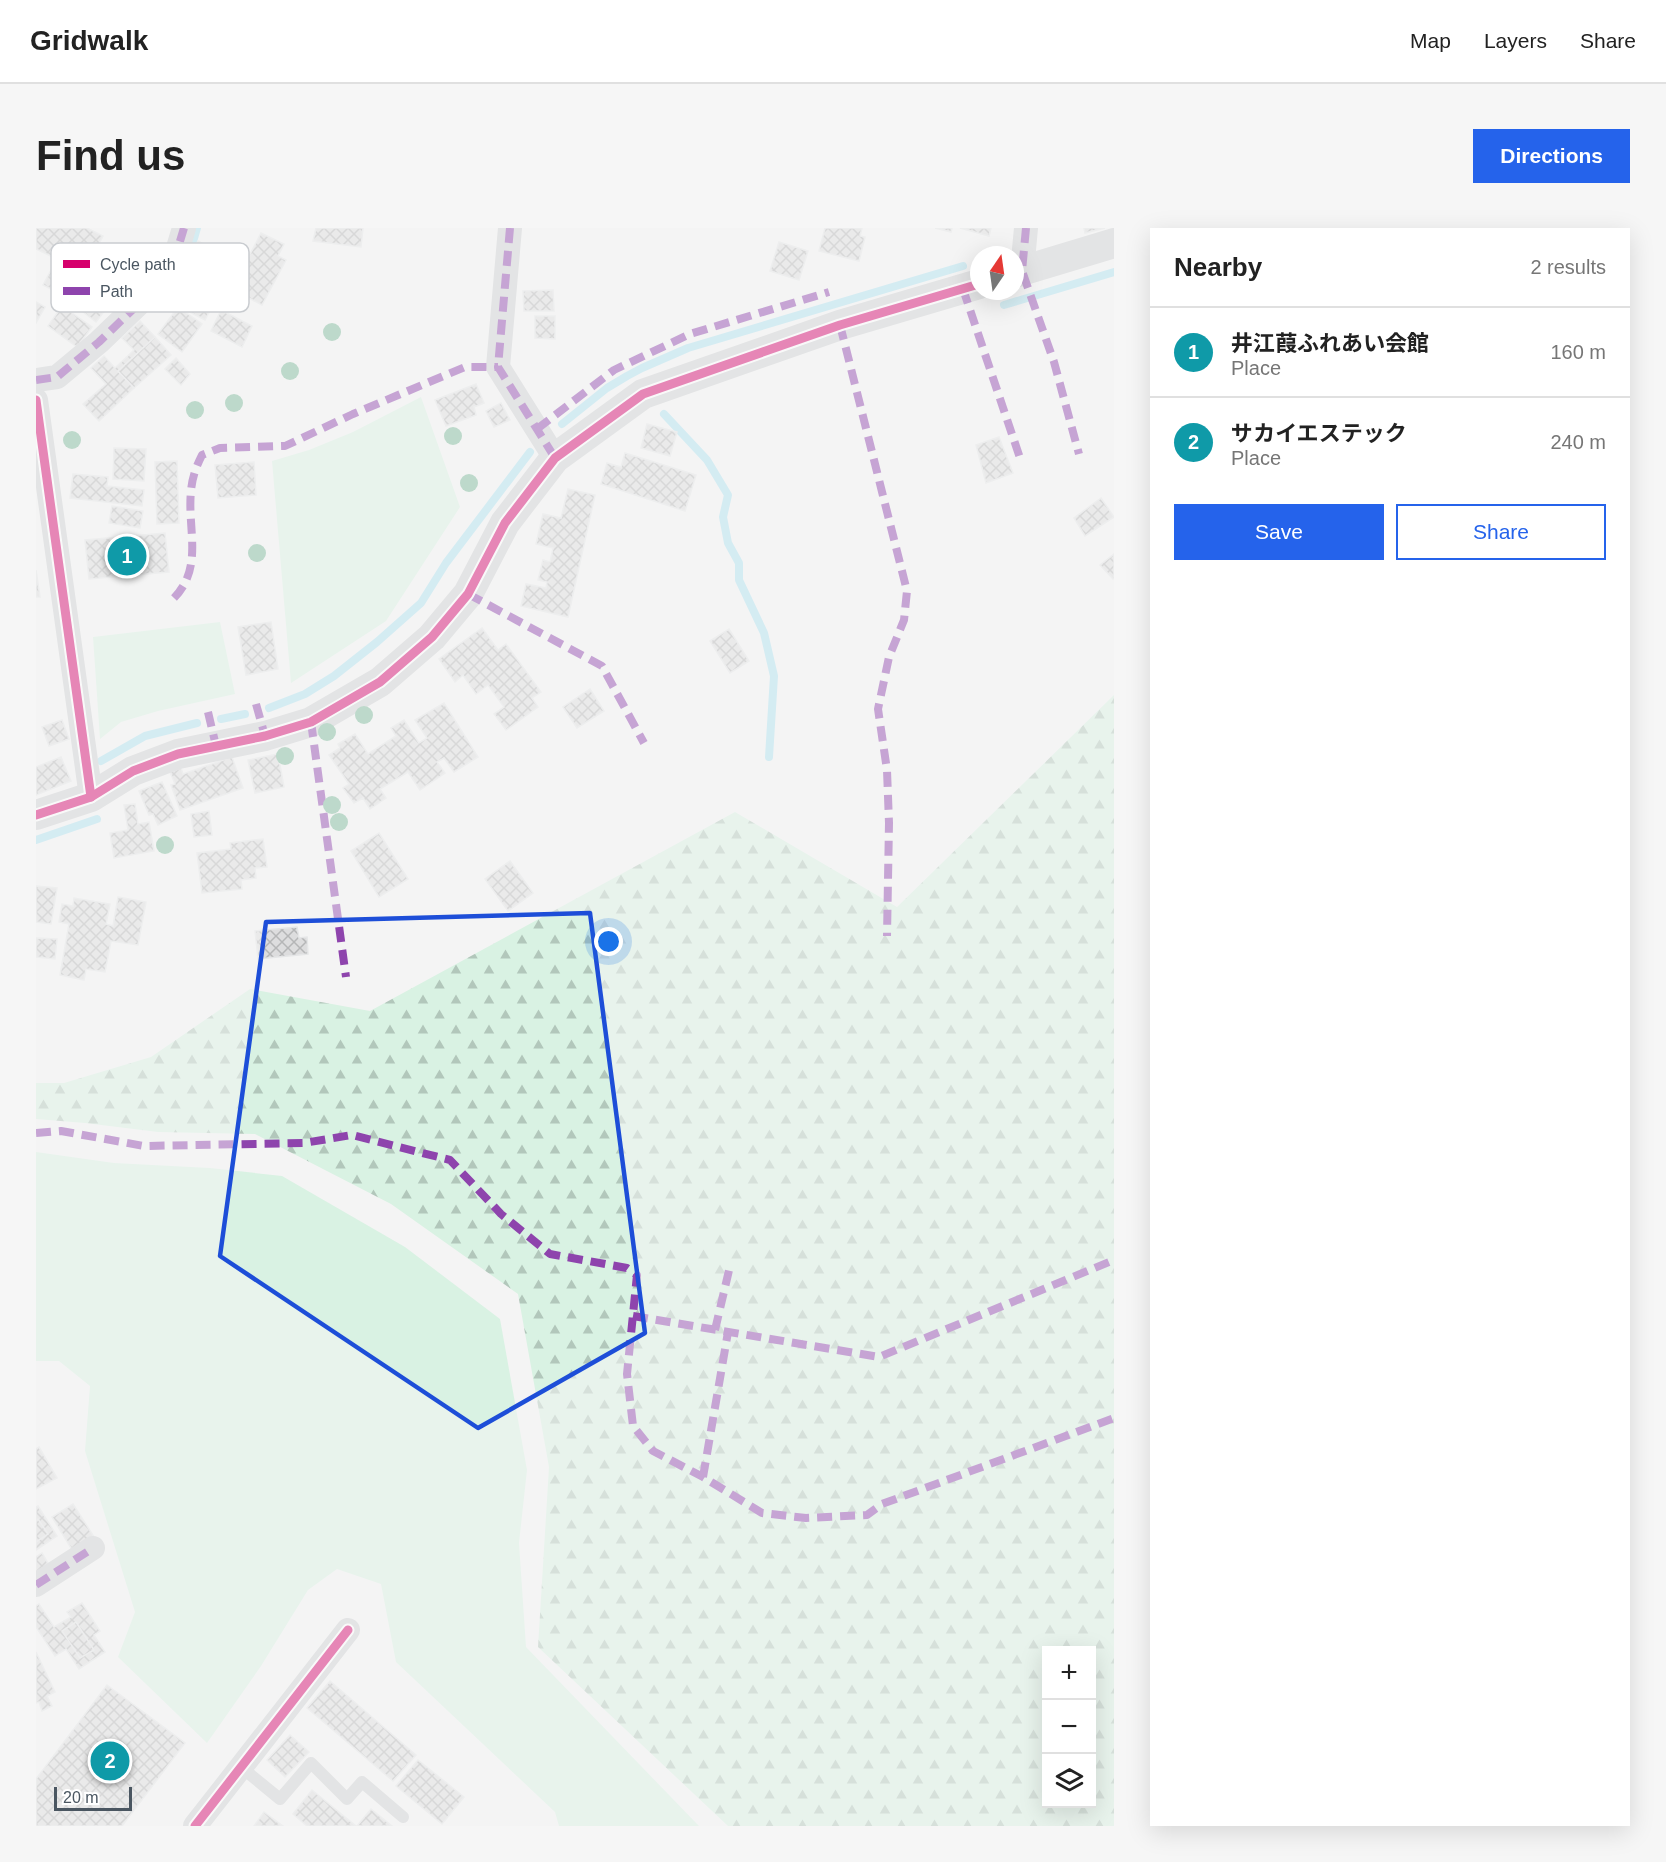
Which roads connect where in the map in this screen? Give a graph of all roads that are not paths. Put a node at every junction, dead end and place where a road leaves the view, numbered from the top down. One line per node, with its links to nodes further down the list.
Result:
1 (184, 228): 4 (street)
2 (510, 228): 12 (street)
3 (1026, 228): 6 (street)
4 (179, 243)
5 (1114, 243): 7 (street)
6 (1023, 246)
7 (1024, 270)
8 (970, 287): 12 (street)
9 (130, 312): 10 (street)
10 (36, 380)
11 (36, 400): 13 (street)
12 (555, 458): 13 (street)
13 (91, 797): 14 (street)
14 (36, 815)
15 (93, 1548): 16 (street)
16 (36, 1585)
17 (348, 1629): 18 (street)
18 (241, 1767): 19 (lane); 20 (street)
19 (403, 1817)
20 (195, 1826)

